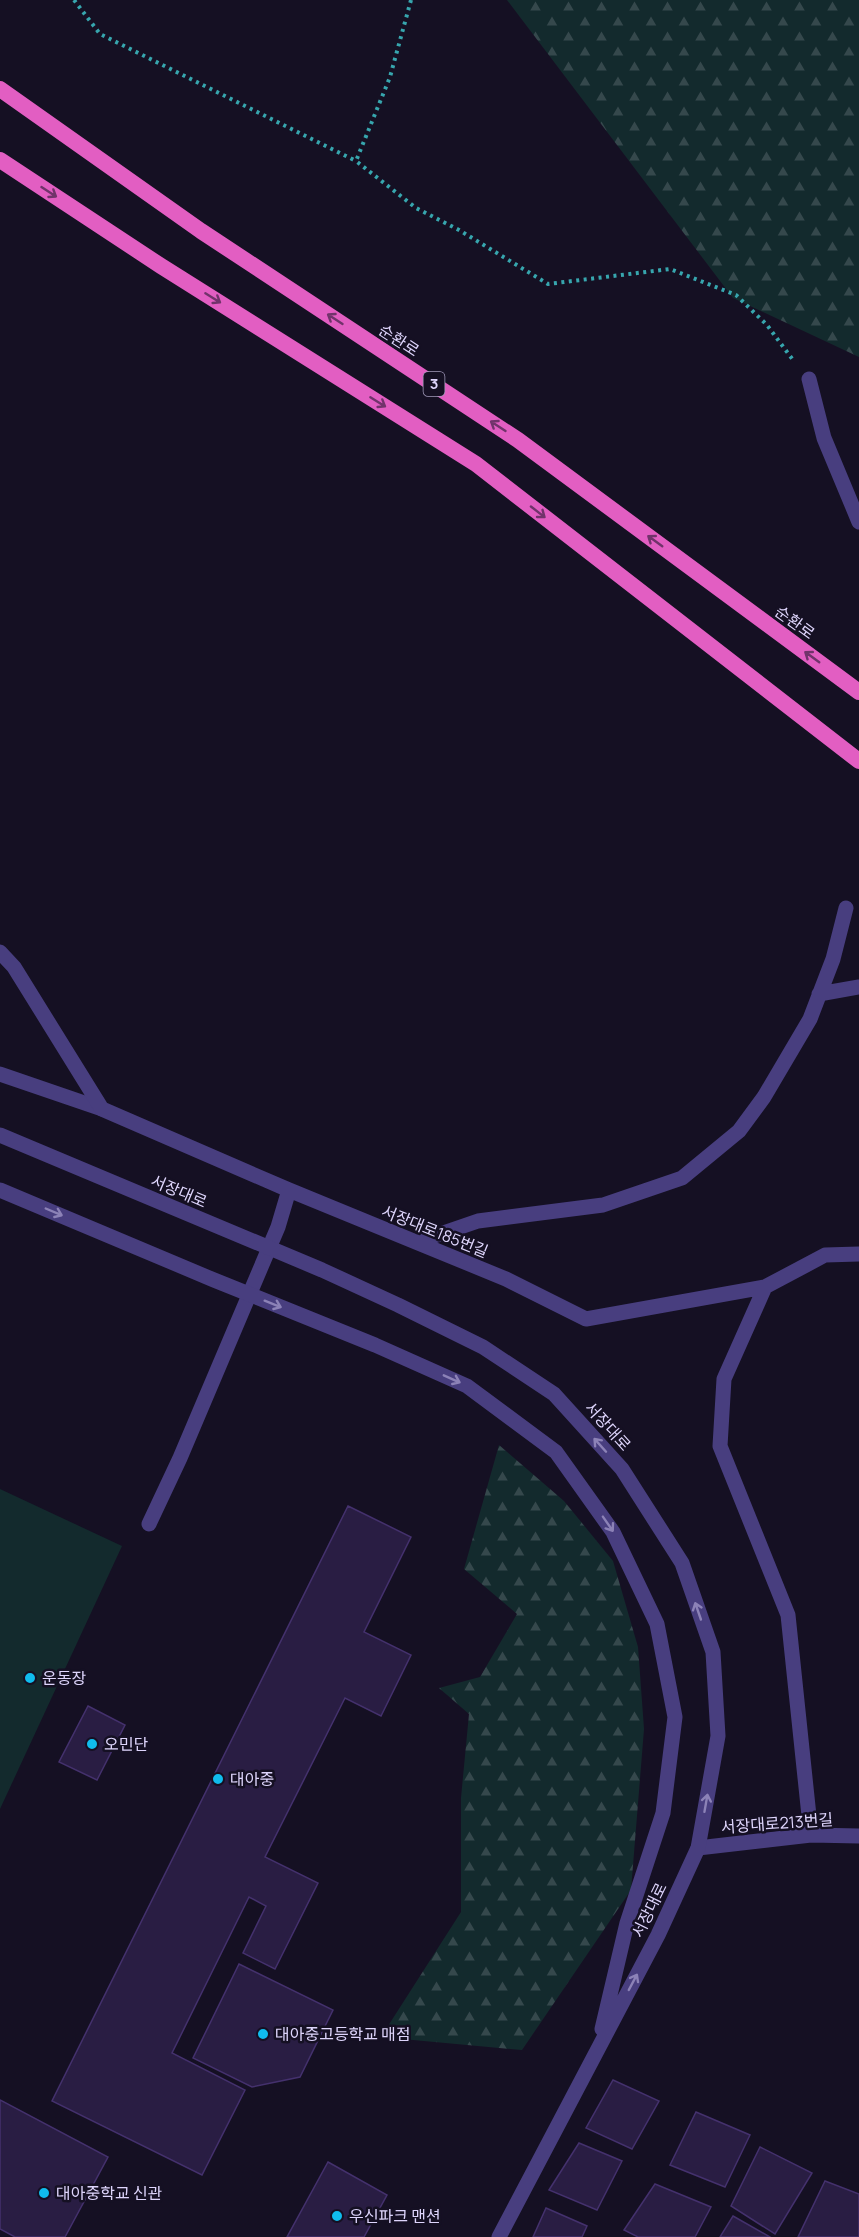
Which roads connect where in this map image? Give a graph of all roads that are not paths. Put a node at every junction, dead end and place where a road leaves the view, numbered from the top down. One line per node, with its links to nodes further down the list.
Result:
1 (0, 89): 5 (highway, 순환로 / 3, one-way to 1)
2 (0, 160): 6 (highway, one-way to 6)
3 (809, 379): 4 (street)
4 (859, 522)
5 (859, 692)
6 (859, 761)
7 (846, 908): 10 (street)
8 (0, 952): 12 (street)
9 (859, 987): 10 (street)
10 (819, 994): 16 (street)
11 (0, 1074): 12 (street, 서장대로185번길)
12 (102, 1109): 15 (street, 서장대로185번길)
13 (0, 1135): 22 (street, 서장대로, one-way to 13)
14 (0, 1190): 23 (street, 서장대로, one-way to 23)
15 (289, 1190): 16 (street, 서장대로185번길); 19 (street)
16 (417, 1242): 18 (street, 서장대로185번길)
17 (859, 1254): 18 (street, 서장대로185번길)
18 (765, 1287): 20 (street)
19 (148, 1524)
20 (811, 1835): 21 (street, 서장대로213번길); 22 (street, 서장대로213번길)
21 (859, 1836)
22 (698, 1848): 23 (street, 서장대로, one-way to 22)
23 (596, 2052): 24 (street, 서장대로)
24 (499, 2237)

